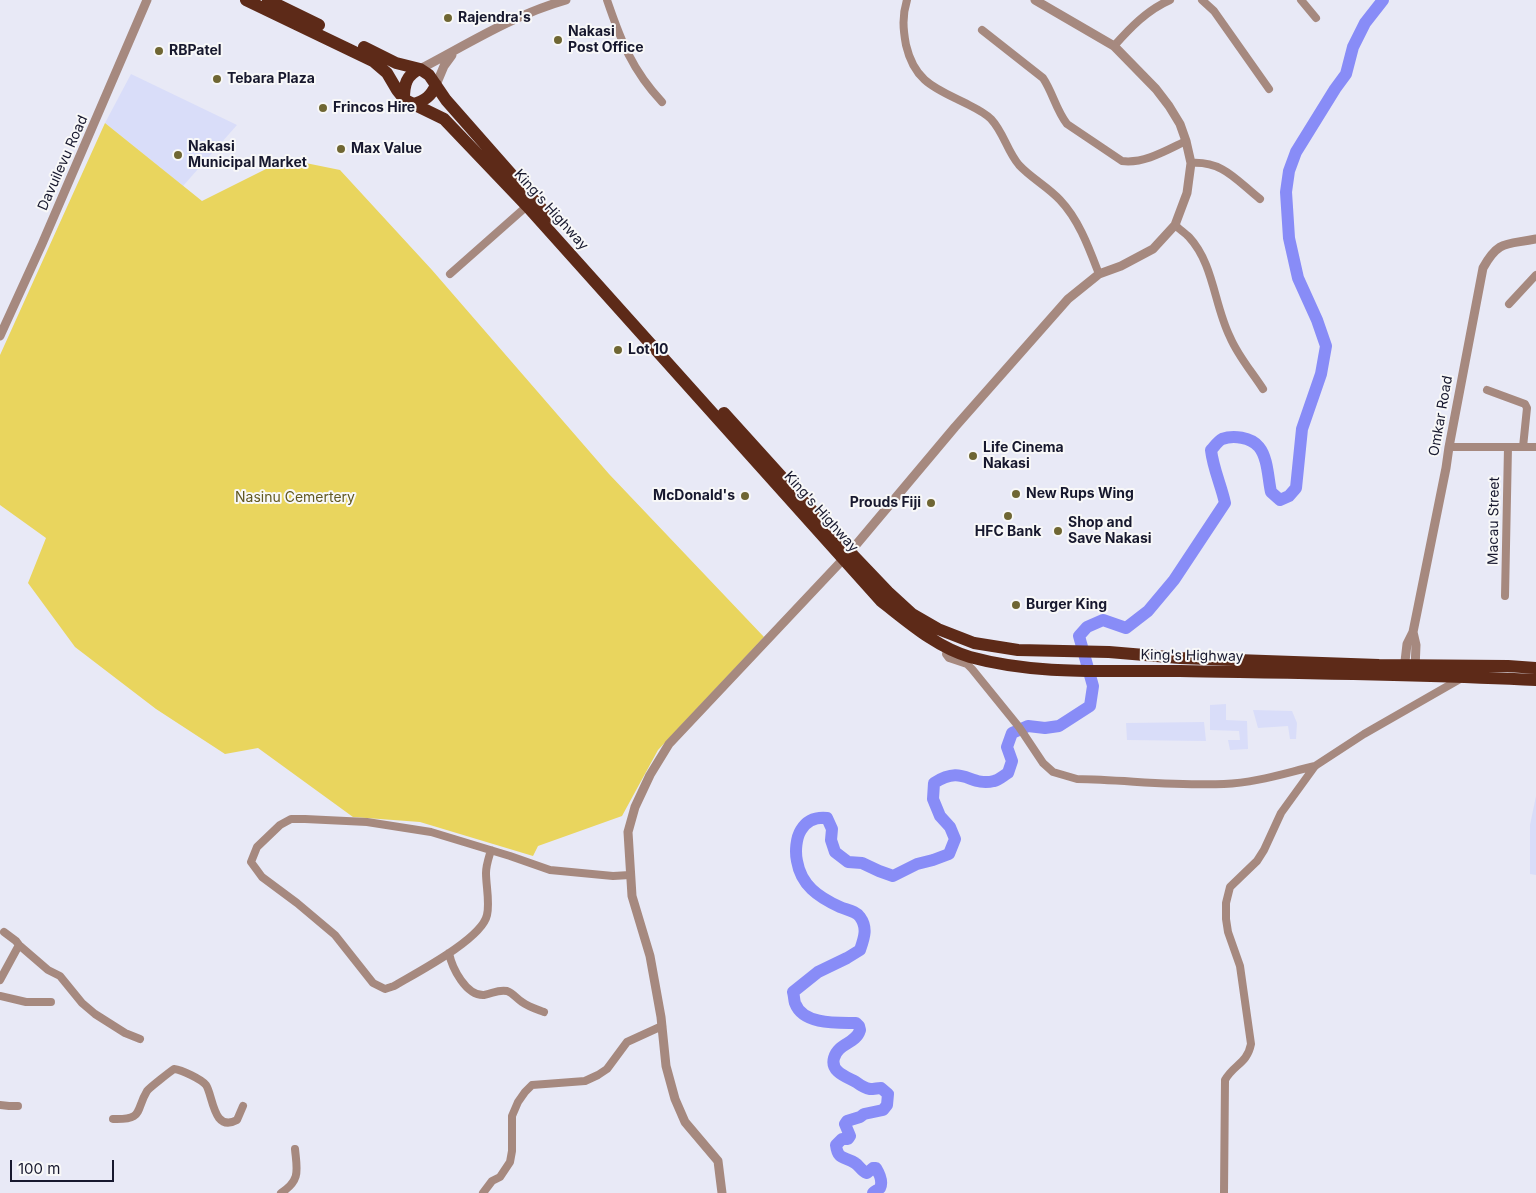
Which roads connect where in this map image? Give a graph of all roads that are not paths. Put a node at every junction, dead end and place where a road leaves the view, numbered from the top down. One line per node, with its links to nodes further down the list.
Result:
1 (147, 0): 31 (street, Davuilevu Road)
2 (246, 0): 19 (highway)
3 (268, 0): 16 (highway, King's Highway)
4 (566, 0): 11 (street)
5 (607, 0): 20 (street)
6 (906, 0): 28 (street)
7 (1035, 0): 14 (street)
8 (1170, 0): 14 (street)
9 (1202, 0): 18 (street)
10 (1301, 0): 12 (street)
11 (551, 2): 15 (street)
12 (1316, 18)
13 (982, 30): 21 (street)
14 (1114, 46): 21 (street)
15 (454, 52): 16 (street); 17 (street)
16 (420, 70): 17 (highway, King's Highway); 19 (highway)
17 (436, 85): 19 (highway); 38 (highway, King's Highway)
18 (1269, 89)
19 (408, 102): 24 (highway, King's Highway)
20 (662, 102)
21 (1186, 141): 22 (street)
22 (1191, 163): 23 (street); 25 (street)
23 (1260, 199)
24 (527, 206): 27 (street); 38 (highway, King's Highway)
25 (1175, 225): 28 (street); 32 (street)
26 (1536, 239): 34 (street, Omkar Road)
27 (450, 274)
28 (1099, 274): 38 (street)
29 (1536, 275): 30 (street)
30 (1508, 304)
31 (0, 336)
32 (1263, 389)
33 (1487, 390): 36 (street)
34 (1448, 447): 35 (street); 42 (street, Omkar Road)
35 (1508, 447): 36 (street); 39 (street, Macau Street)
36 (1523, 447): 37 (street)
37 (1536, 447)
38 (847, 556): 40 (highway, King's Highway); 42 (highway, King's Highway); 47 (street)
39 (1505, 596)
40 (948, 648): 42 (highway, King's Highway); 45 (street)
41 (1536, 668): 42 (highway, King's Highway)
42 (1410, 670): 43 (highway, King's Highway)
43 (1463, 677): 44 (highway, King's Highway); 45 (street)
44 (1536, 680)
45 (1315, 766): 65 (street)
46 (491, 850): 47 (street); 50 (street); 50 (street)
47 (630, 875): 55 (street)
48 (4, 932): 49 (street)
49 (19, 945): 51 (street); 56 (street)
50 (449, 953): 54 (street)
51 (0, 980)
52 (0, 996): 53 (street)
53 (51, 1002)
54 (544, 1012)
55 (662, 1026): 63 (street); 64 (street)
56 (140, 1039)
57 (0, 1105): 58 (street)
58 (18, 1106)
59 (243, 1106): 60 (street)
60 (113, 1119)
61 (295, 1149): 62 (street)
62 (280, 1193)
63 (483, 1193)
64 (722, 1193)
65 (1224, 1193)

